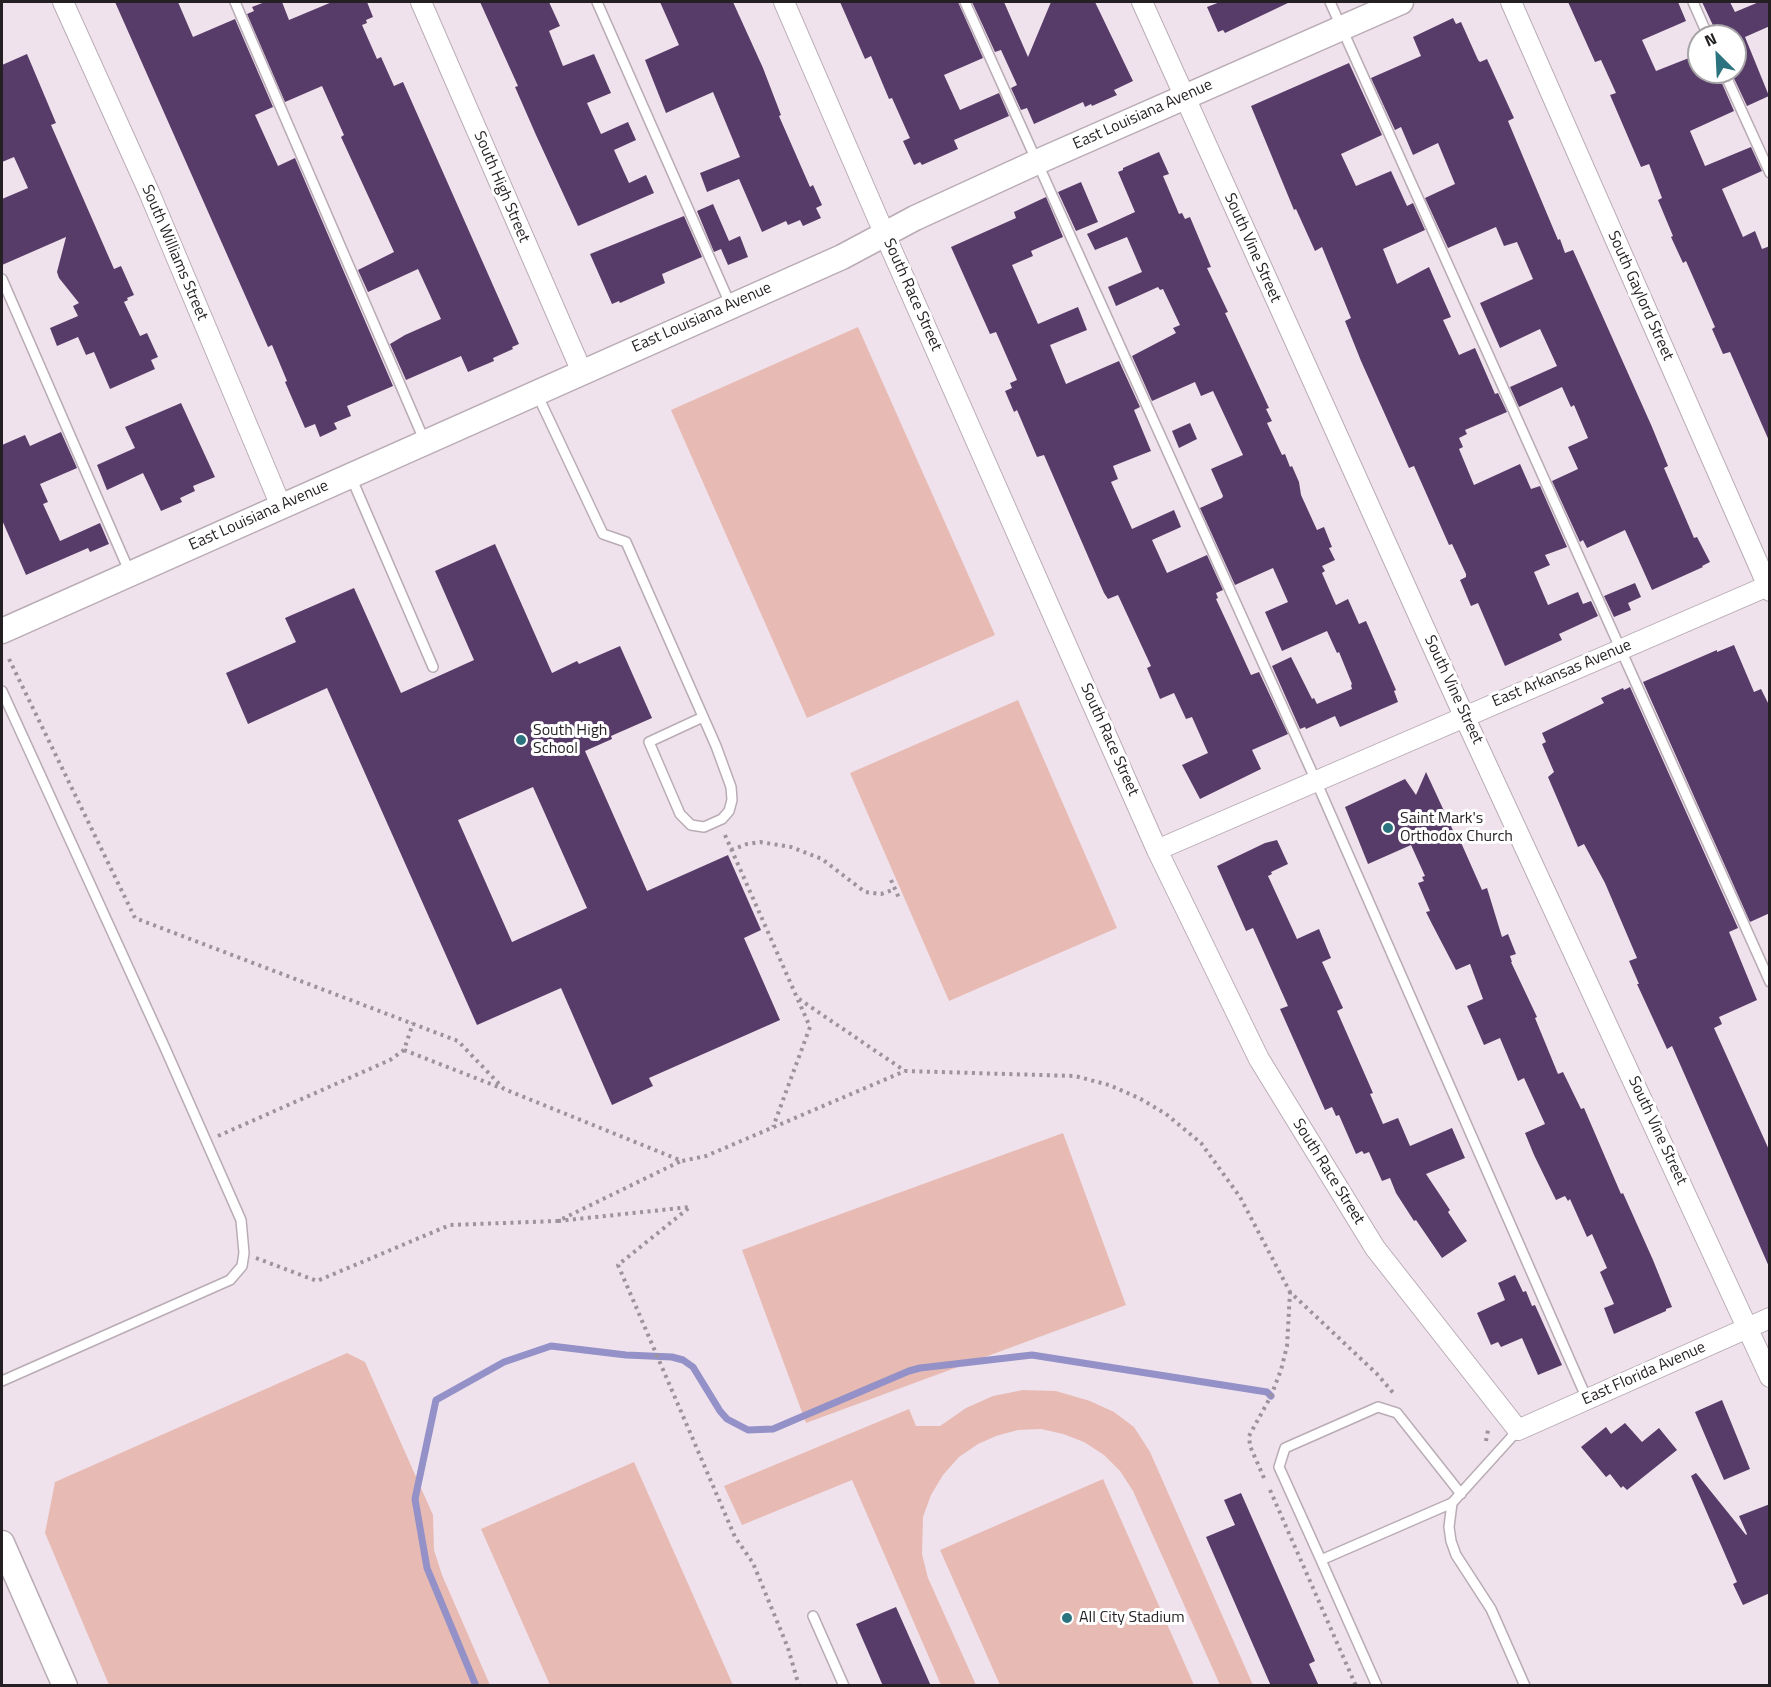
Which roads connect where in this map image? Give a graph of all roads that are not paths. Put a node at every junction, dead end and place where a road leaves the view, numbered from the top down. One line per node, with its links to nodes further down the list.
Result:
1 (63, 2): 25 (street, South Williams Street)
2 (235, 2): 23 (lane)
3 (421, 2): 21 (street, South High Street)
4 (597, 2): 20 (lane)
5 (784, 2): 18 (street, South Race Street)
6 (965, 2): 16 (lane)
7 (1142, 2): 15 (street, South Vine Street)
8 (1330, 2): 13 (lane)
9 (1401, 2): 13 (street, East Louisiana Avenue)
10 (1511, 2): 27 (street, South Gaylord Street)
11 (1693, 2): 12 (lane)
12 (1703, 24)
13 (1342, 28): 15 (street, East Louisiana Avenue); 29 (lane)
14 (1729, 84): 17 (lane)
15 (1183, 97): 16 (street, East Louisiana Avenue); 32 (street, South Vine Street)
16 (1037, 162): 18 (street, East Louisiana Avenue); 34 (lane)
17 (1770, 173)
18 (885, 235): 20 (street, East Louisiana Avenue); 35 (street, South Race Street)
19 (2, 279): 26 (lane)
20 (731, 306): 21 (street, East Louisiana Avenue)
21 (582, 372): 22 (street, East Louisiana Avenue)
22 (536, 392): 23 (street, East Louisiana Avenue); 33 (lane)
23 (425, 442): 24 (street, East Louisiana Avenue)
24 (350, 475): 25 (street, East Louisiana Avenue); 30 (lane)
25 (281, 506): 26 (street, East Louisiana Avenue)
26 (130, 573): 28 (street, East Louisiana Avenue)
27 (1769, 587): 29 (street, East Arkansas Avenue)
28 (2, 631)
29 (1620, 648): 32 (street, East Arkansas Avenue); 36 (lane)
30 (433, 668)
31 (2, 691): 40 (lane)
32 (1464, 716): 34 (street, East Arkansas Avenue); 38 (street, South Vine Street)
33 (703, 717): 33 (lane)
34 (1316, 781): 35 (street, East Arkansas Avenue); 41 (lane)
35 (1157, 850): 42 (street, South Race Street)
36 (1770, 982)
37 (1770, 1318): 38 (street, East Florida Avenue)
38 (1748, 1328): 39 (street, South Vine Street); 41 (street, East Florida Avenue)
39 (1770, 1377)
40 (2, 1381)
41 (1587, 1399): 42 (street, East Florida Avenue)
42 (1518, 1430): 43 (lane)
43 (1461, 1494): 44 (lane); 46 (lane)
44 (1452, 1503): 46 (lane); 51 (lane)
45 (2, 1543): 48 (street)
46 (1321, 1560): 50 (lane)
47 (813, 1616): 49 (lane)
48 (65, 1686)
49 (844, 1686)
50 (1377, 1686)
51 (1525, 1686)

